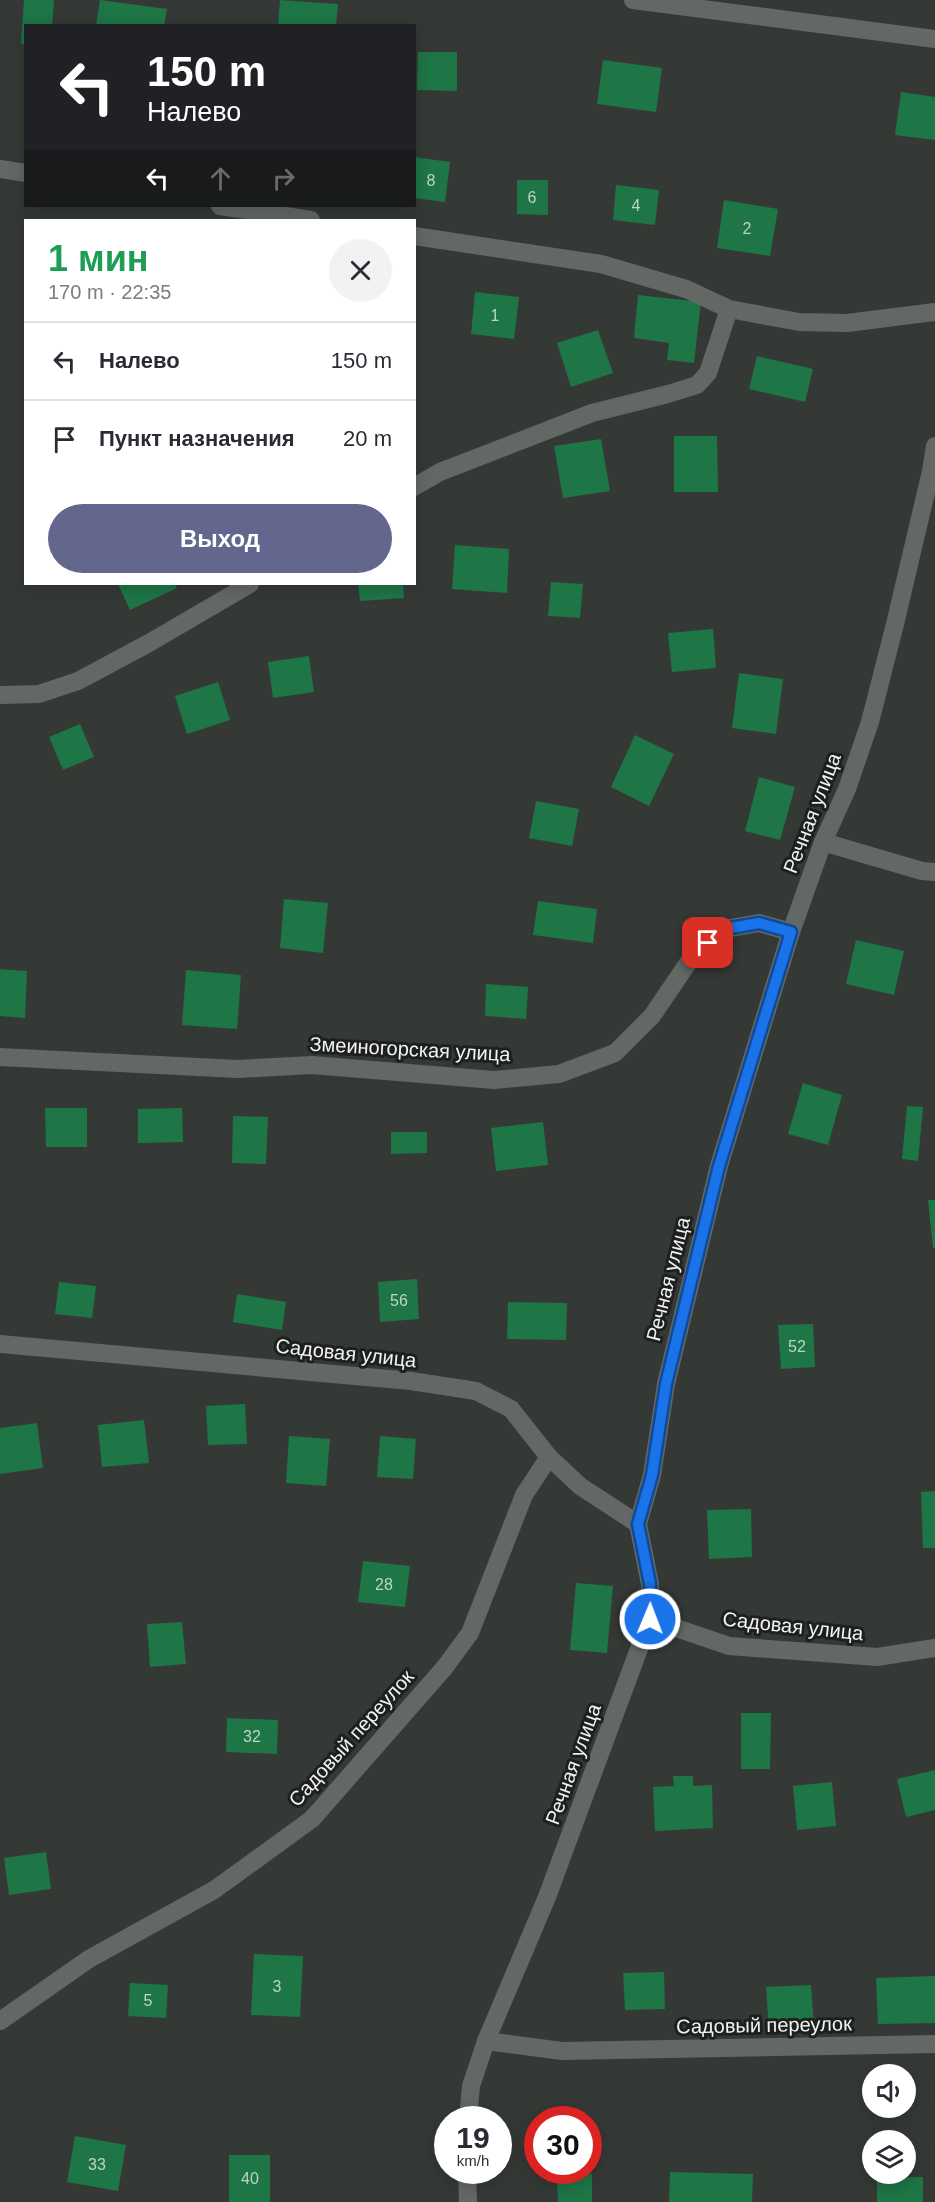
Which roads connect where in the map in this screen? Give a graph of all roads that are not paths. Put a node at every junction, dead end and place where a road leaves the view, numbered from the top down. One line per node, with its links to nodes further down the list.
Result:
1 (633, 0): 2 (street)
2 (935, 39)
3 (0, 169): 4 (street)
4 (24, 173)
5 (226, 207): 6 (street)
6 (304, 219)
7 (416, 236): 8 (street)
8 (729, 309): 9 (street); 11 (street)
9 (935, 312)
10 (935, 446): 14 (street, Речная улица)
11 (416, 486)
12 (248, 585): 13 (street)
13 (0, 695)
14 (823, 842): 15 (street); 16 (street, Речная улица)
15 (935, 872)
16 (791, 932): 17 (street, Змеиногорская улица); 20 (street, Речная улица)
17 (0, 1057)
18 (0, 1344): 19 (street, Садовая улица)
19 (549, 1457): 20 (street, Садовая улица); 23 (street, Садовый переулок)
20 (638, 1524): 21 (street, Речная улица)
21 (650, 1619): 22 (street, Садовая улица); 24 (street, Речная улица)
22 (935, 1648)
23 (0, 2021)
24 (486, 2041): 25 (street, Садовый переулок); 26 (street, Речная улица)
25 (935, 2044)
26 (469, 2106)
27 (467, 2184): 28 (street)
28 (468, 2202)

